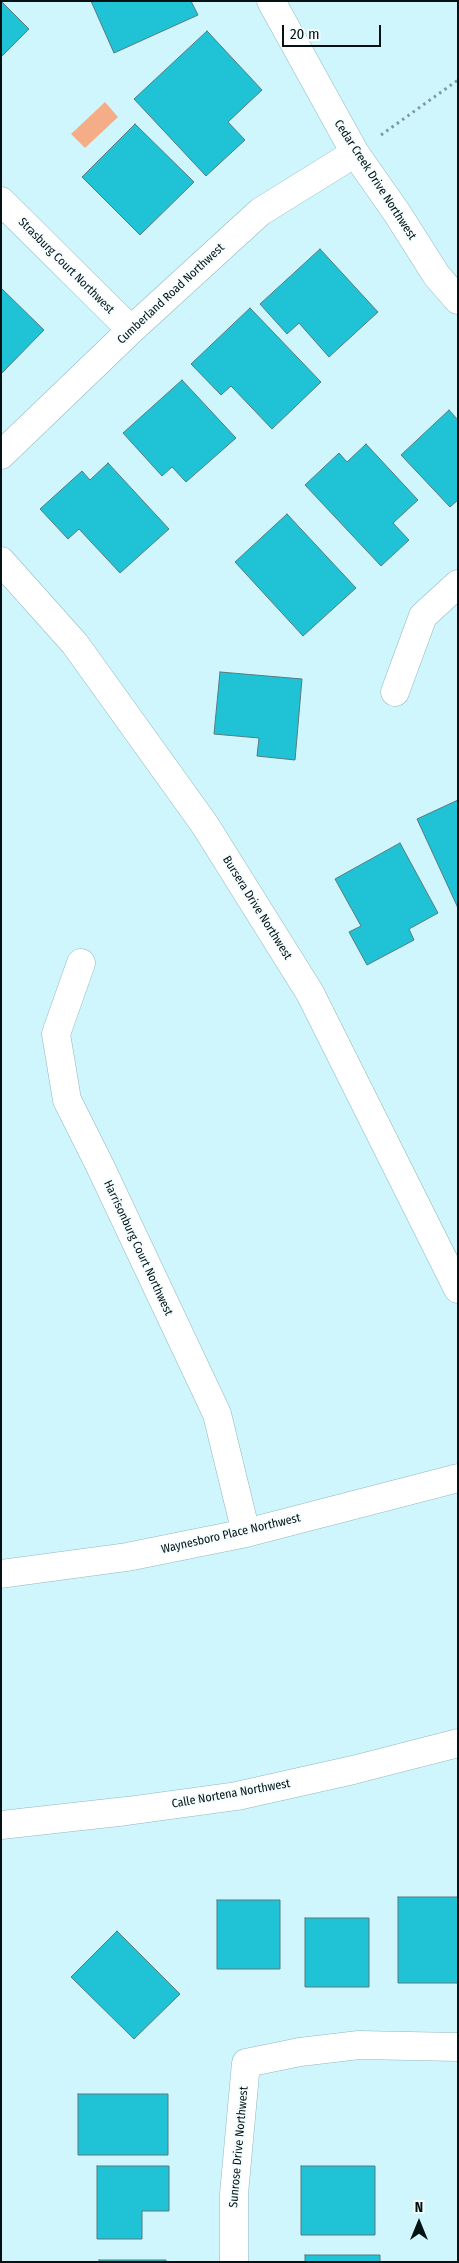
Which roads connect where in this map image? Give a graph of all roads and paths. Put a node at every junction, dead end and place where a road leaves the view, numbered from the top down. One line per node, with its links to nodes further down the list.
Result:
1 (271, 1): 4 (street, Cedar Creek Drive Northwest)
2 (458, 80): 3 (path)
3 (381, 134)
4 (355, 153): 6 (street, Cedar Creek Drive Northwest); 7 (street, Cumberland Road Northwest)
5 (1, 201): 7 (street, Strasburg Court Northwest)
6 (458, 300)
7 (131, 330): 8 (street, Cumberland Road Northwest)
8 (1, 455)
9 (1, 561): 13 (street, Bursera Drive Northwest)
10 (458, 584): 11 (street)
11 (395, 692)
12 (81, 963): 15 (street, Harrisonburg Court Northwest)
13 (458, 1289)
14 (458, 1478): 15 (street, Waynesboro Place Northwest)
15 (246, 1533): 16 (street, Waynesboro Place Northwest)
16 (1, 1574)
17 (458, 1742): 18 (street, Calle Nortena Northwest)
18 (1, 1825)
19 (458, 2047): 20 (street, Sunrose Drive Northwest)
20 (234, 2262)

